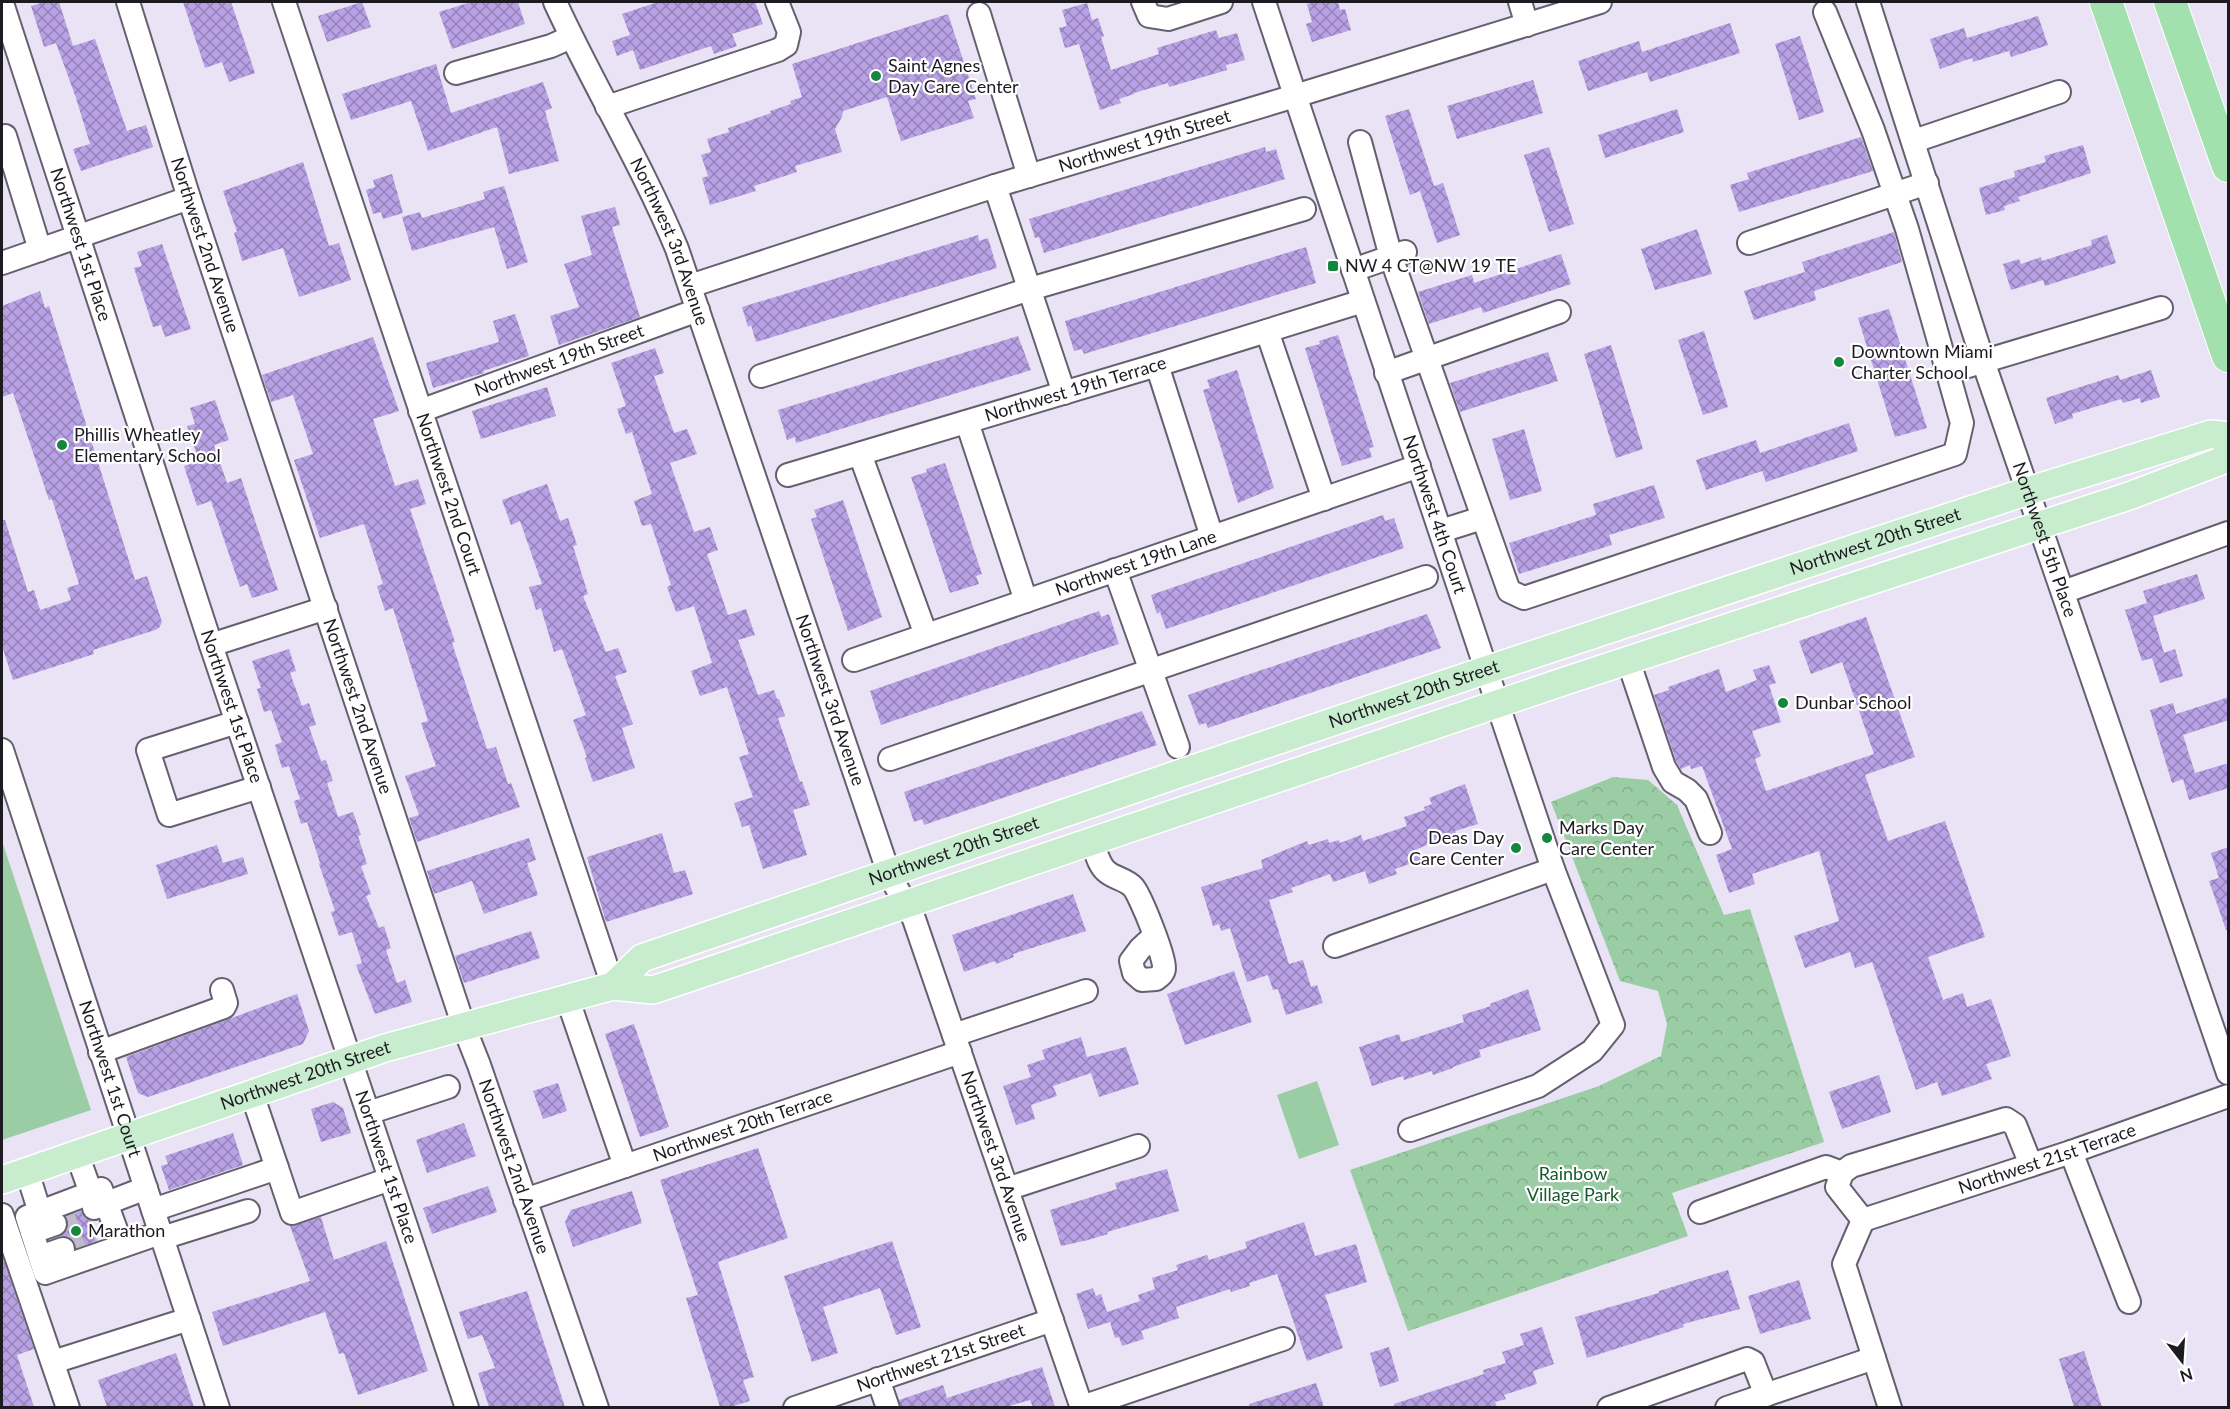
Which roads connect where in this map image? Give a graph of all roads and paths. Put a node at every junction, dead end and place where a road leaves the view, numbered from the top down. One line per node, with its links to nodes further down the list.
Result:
1 (128, 2): 32 (street, Northwest 2nd Avenue)
2 (284, 2): 55 (street, Northwest 2nd Court)
3 (556, 2): 17 (street, Northwest 3rd Avenue)
4 (777, 2): 22 (street)
5 (1143, 2): 6 (street)
6 (1221, 2)
7 (1264, 2): 20 (street, Northwest 4th Court)
8 (1520, 2): 16 (street)
9 (1600, 2): 16 (street, Northwest 19th Street)
10 (1869, 2): 21 (street, Northwest 5th Place)
11 (2106, 2): 47 (highway)
12 (2170, 2): 27 (highway)
13 (2, 3): 34 (street, Northwest 1st Place)
14 (1826, 12): 23 (street)
15 (979, 14): 28 (street)
16 (1527, 25): 20 (street, Northwest 19th Street)
17 (571, 37): 18 (street); 22 (street, Northwest 3rd Avenue)
18 (456, 74)
19 (2059, 92): 25 (street)
20 (1295, 96): 28 (street, Northwest 19th Street); 39 (street, Northwest 4th Court)
21 (1901, 102): 23 (street); 25 (street, Northwest 5th Place)
22 (606, 107): 40 (street, Northwest 3rd Avenue)
23 (1866, 113): 31 (street)
24 (2, 137): 36 (street)
25 (1914, 141): 29 (street, Northwest 5th Place)
26 (1360, 142): 37 (street)
27 (2229, 166)
28 (1029, 176): 30 (street, Northwest 19th Street)
29 (1927, 183): 31 (street); 49 (street, Northwest 5th Place)
30 (995, 186): 40 (street, Northwest 19th Street); 41 (street)
31 (1895, 194): 35 (street); 51 (street)
32 (189, 198): 34 (street); 73 (street, Northwest 2nd Avenue)
33 (1304, 209): 41 (street)
34 (77, 237): 36 (street); 75 (street, Northwest 1st Place)
35 (1749, 243)
36 (40, 250): 38 (street)
37 (1398, 254): 39 (street); 48 (street)
38 (2, 263)
39 (1353, 270): 42 (street, Northwest 4th Court)
40 (690, 286): 44 (street, Northwest 3rd Avenue)
41 (1030, 289): 53 (street); 54 (street)
42 (1364, 301): 46 (street, Northwest 19th Terrace); 52 (street, Northwest 4th Court)
43 (2161, 308): 49 (street)
44 (698, 310): 55 (street, Northwest 19th Street); 89 (street, Northwest 3rd Avenue)
45 (1559, 312): 48 (street)
46 (1267, 331): 50 (street, Northwest 19th Terrace); 63 (street)
47 (2229, 356)
48 (1426, 358): 52 (street); 64 (street)
49 (1983, 361): 51 (street); 62 (street, Northwest 5th Place)
50 (1158, 365): 54 (street, Northwest 19th Terrace); 68 (street)
51 (1948, 372): 64 (street)
52 (1386, 373): 60 (street, Northwest 4th Court)
53 (761, 376)
54 (1064, 393): 56 (street, Northwest 19th Terrace)
55 (420, 411): 93 (street, Northwest 2nd Court)
56 (967, 422): 59 (street, Northwest 19th Terrace); 72 (street)
57 (2229, 436): 62 (main road, Northwest 20th Street)
58 (2229, 453): 65 (main road, Northwest 20th Street)
59 (860, 454): 61 (street, Northwest 19th Terrace); 74 (street)
60 (1419, 466): 63 (street, Northwest 19th Lane); 66 (street, Northwest 4th Court)
61 (788, 475)
62 (2028, 490): 65 (street, Northwest 5th Place); 78 (main road, Northwest 20th Street)
63 (1324, 499): 68 (street, Northwest 19th Lane)
64 (1482, 518): 66 (street)
65 (2038, 525): 71 (street, Northwest 5th Place); 77 (main road, Northwest 20th Street)
66 (1441, 531): 78 (street, Northwest 4th Court)
67 (2229, 533): 71 (street)
68 (1212, 537): 69 (street, Northwest 19th Lane)
69 (1115, 570): 72 (street, Northwest 19th Lane); 79 (street)
70 (1426, 577): 79 (street)
71 (2063, 592): 99 (street, Northwest 5th Place)
72 (1026, 601): 74 (street, Northwest 19th Lane)
73 (326, 608): 75 (street); 97 (street, Northwest 2nd Avenue)
74 (926, 635): 76 (street, Northwest 19th Lane)
75 (211, 645): 81 (street, Northwest 1st Place)
76 (854, 660)
77 (1628, 660): 80 (main road, Northwest 20th Street); 86 (street)
78 (1486, 670): 80 (street, Northwest 4th Court); 89 (main road, Northwest 20th Street)
79 (1152, 671): 82 (street); 84 (street)
80 (1497, 704): 87 (main road, Northwest 20th Street); 88 (street, Northwest 4th Court)
81 (237, 722): 85 (street, Northwest 1st Place); 85 (street)
82 (1178, 747)
83 (2, 750): 100 (street, Northwest 1st Court)
84 (890, 759)
85 (259, 787): 101 (street, Northwest 1st Place)
86 (1710, 833)
87 (1092, 842): 90 (main road, Northwest 20th Street); 91 (street)
88 (1553, 869): 92 (street); 107 (street, Northwest 4th Court)
89 (889, 873): 90 (street, Northwest 3rd Avenue); 93 (main road, Northwest 20th Street)
90 (906, 905): 93 (main road, Northwest 20th Street); 98 (street, Northwest 3rd Avenue)
91 (1154, 936)
92 (1335, 946)
93 (613, 986): 96 (main road, Northwest 20th Street)
94 (222, 990): 100 (street)
95 (1086, 991): 98 (street, Northwest 20th Terrace)
96 (568, 1000): 97 (main road, Northwest 20th Street); 113 (street)
97 (464, 1028): 101 (main road, Northwest 20th Street); 121 (street, Northwest 2nd Avenue)
98 (957, 1043): 113 (street, Northwest 20th Terrace); 120 (street, Northwest 3rd Avenue)
99 (2223, 1046): 102 (street, Northwest 5th Place)
100 (100, 1052): 108 (street, Northwest 1st Court)
101 (351, 1060): 104 (main road, Northwest 20th Street); 106 (street, Northwest 1st Place)
102 (2229, 1073)
103 (448, 1087): 106 (street)
104 (252, 1094): 108 (main road, Northwest 20th Street); 114 (street)
105 (2229, 1096): 110 (street, Northwest 21st Terrace)
106 (368, 1113): 117 (street, Northwest 1st Place)
107 (1410, 1130)
108 (129, 1137): 111 (main road, Northwest 20th Street); 119 (street, Northwest 1st Court)
109 (1138, 1146): 120 (street)
110 (2071, 1152): 112 (street, Northwest 21st Terrace); 132 (street)
111 (77, 1154): 115 (main road, Northwest 20th Street); 122 (street)
112 (2031, 1165): 116 (street); 127 (street, Northwest 21st Terrace)
113 (625, 1166): 121 (street, Northwest 20th Terrace)
114 (277, 1168): 117 (street); 123 (street)
115 (27, 1171): 118 (main road, Northwest 20th Street); 130 (street)
116 (1842, 1173): 125 (street); 127 (street)
117 (390, 1179): 142 (street, Northwest 1st Place)
118 (2, 1180)
119 (146, 1188): 122 (street); 123 (street, Northwest 1st Court)
120 (1007, 1189): 134 (street, Northwest 3rd Avenue)
121 (525, 1200): 143 (street, Northwest 2nd Avenue)
122 (95, 1202): 129 (street); 130 (street)
123 (153, 1210): 128 (street, Northwest 1st Court)
124 (248, 1211): 128 (street)
125 (1700, 1212)
126 (2, 1215): 130 (street)
127 (1863, 1220): 136 (street)
128 (161, 1236): 129 (street); 133 (street, Northwest 1st Court)
129 (112, 1238): 130 (street)
130 (37, 1240): 131 (street); 137 (street)
131 (63, 1249)
132 (2129, 1302)
133 (189, 1319): 137 (street); 141 (street, Northwest 1st Court)
134 (1052, 1320): 138 (street, Northwest 21st Street); 146 (street, Northwest 3rd Avenue)
135 (1283, 1339): 146 (street)
136 (1874, 1358): 139 (street); 149 (street)
137 (53, 1362): 140 (street)
138 (878, 1379): 144 (street, Northwest 21st Street); 145 (street)
139 (1766, 1395): 147 (street); 148 (street)
140 (68, 1407)
141 (218, 1407)
142 (466, 1407)
143 (597, 1407)
144 (795, 1407)
145 (888, 1407)
146 (1082, 1407)
147 (1612, 1407)
148 (1727, 1407)
149 (1890, 1407)

